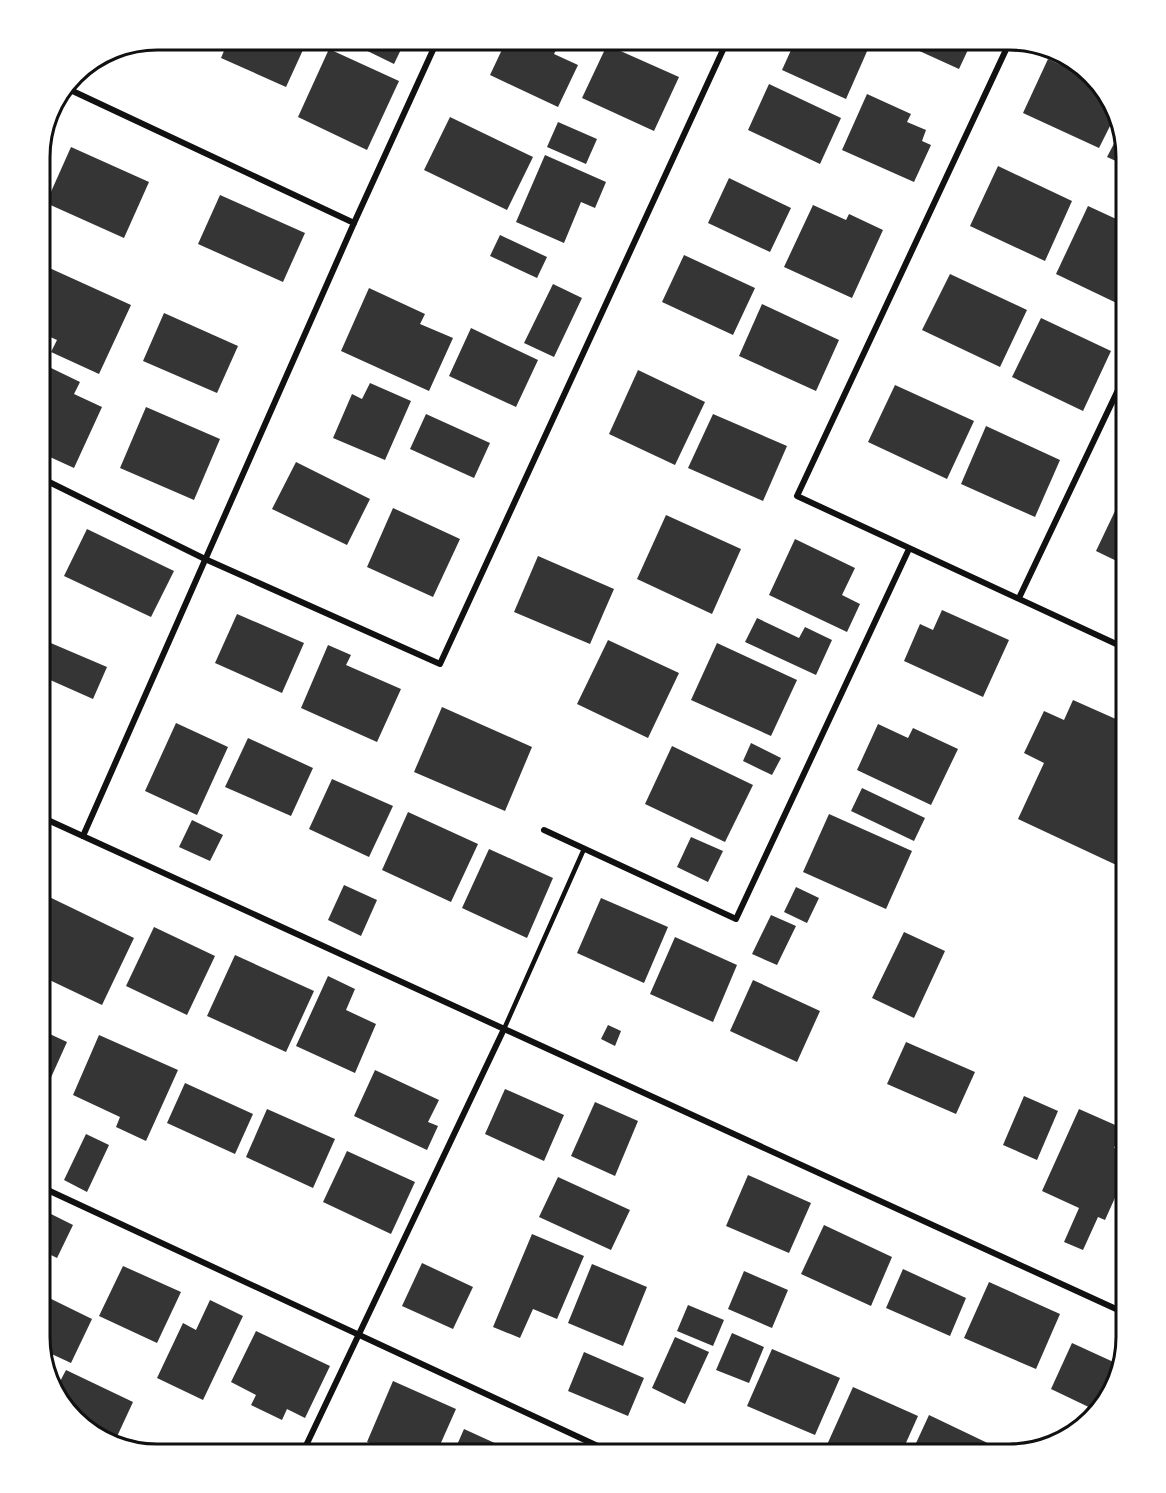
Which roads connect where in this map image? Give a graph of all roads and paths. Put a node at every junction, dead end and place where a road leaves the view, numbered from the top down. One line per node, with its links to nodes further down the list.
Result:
1 (433, 50): 5 (street)
2 (723, 50): 9 (street)
3 (1006, 50): 8 (street)
4 (72, 91): 5 (street)
5 (354, 223): 9 (street)
6 (1116, 394): 10 (street)
7 (50, 482): 9 (street)
8 (909, 549): 10 (street); 15 (street)
9 (206, 559): 14 (street)
10 (1019, 598): 11 (street)
11 (1116, 644)
12 (50, 821): 14 (street)
13 (544, 830): 15 (street)
14 (83, 836): 16 (street)
15 (584, 849): 16 (lane)
16 (504, 1029): 18 (street); 19 (street)
17 (50, 1191): 19 (street)
18 (1116, 1309)
19 (358, 1335): 20 (street); 21 (street)
20 (307, 1444)
21 (593, 1444)

